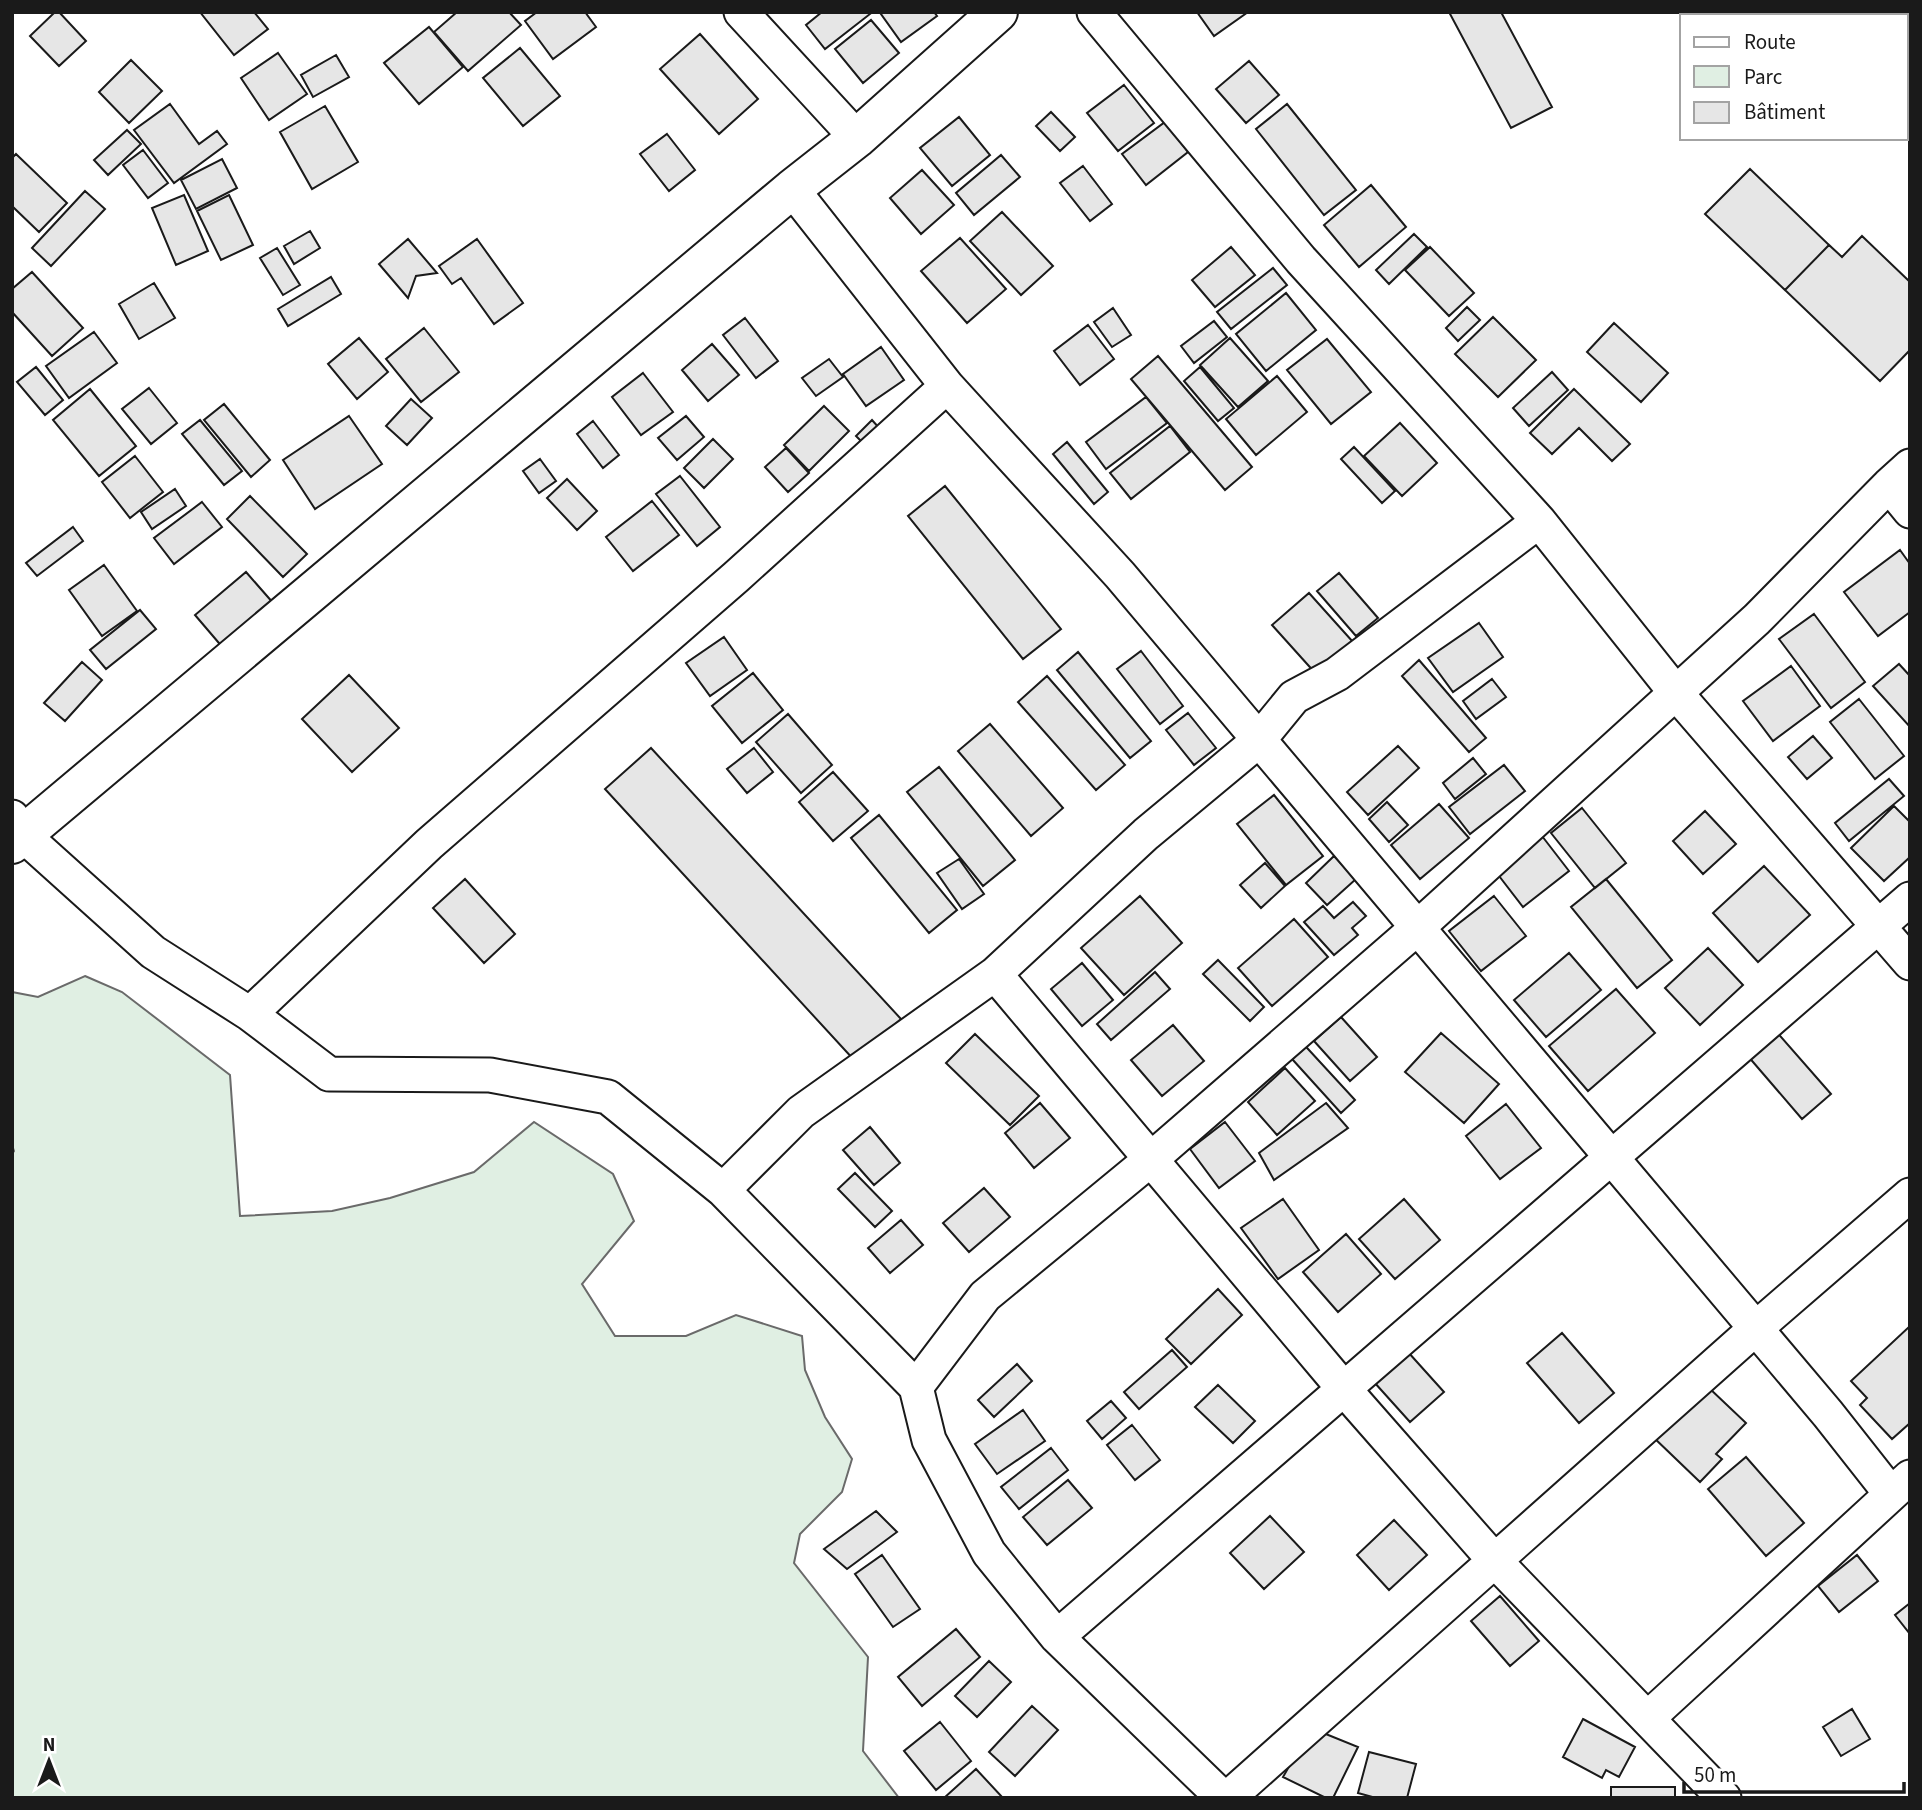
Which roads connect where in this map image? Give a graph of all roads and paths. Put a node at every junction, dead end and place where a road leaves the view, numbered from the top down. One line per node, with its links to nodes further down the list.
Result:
1 (741, 12): 4 (street)
2 (999, 12): 4 (main road)
3 (1094, 12): 9 (street)
4 (857, 138): 5 (main road)
5 (792, 189): 6 (street); 12 (main road)
6 (947, 386): 11 (street); 18 (street)
7 (1899, 476): 8 (street); 10 (street)
8 (1910, 511)
9 (1539, 521): 10 (street); 11 (street)
10 (1676, 692): 14 (street); 15 (street)
11 (1258, 741): 15 (street); 17 (street)
12 (16, 832): 18 (street)
13 (1910, 899): 14 (street)
14 (1879, 926): 16 (street); 19 (street)
15 (1417, 928): 19 (street); 20 (street)
16 (1910, 963)
17 (995, 974): 20 (street); 21 (street)
18 (250, 1014): 21 (street)
19 (1612, 1158): 23 (street); 25 (street)
20 (1150, 1160): 24 (street); 25 (street)
21 (723, 1190): 24 (street)
22 (1910, 1195): 23 (street)
23 (1755, 1329): 26 (street); 27 (street)
24 (916, 1387): 28 (street)
25 (1344, 1389): 27 (street); 28 (street)
26 (1901, 1485): 29 (street)
27 (1494, 1562): 29 (street); 31 (street)
28 (1058, 1637): 30 (street)
29 (1648, 1718): 32 (street)
30 (1223, 1798)
31 (1228, 1798)
32 (1724, 1798)

